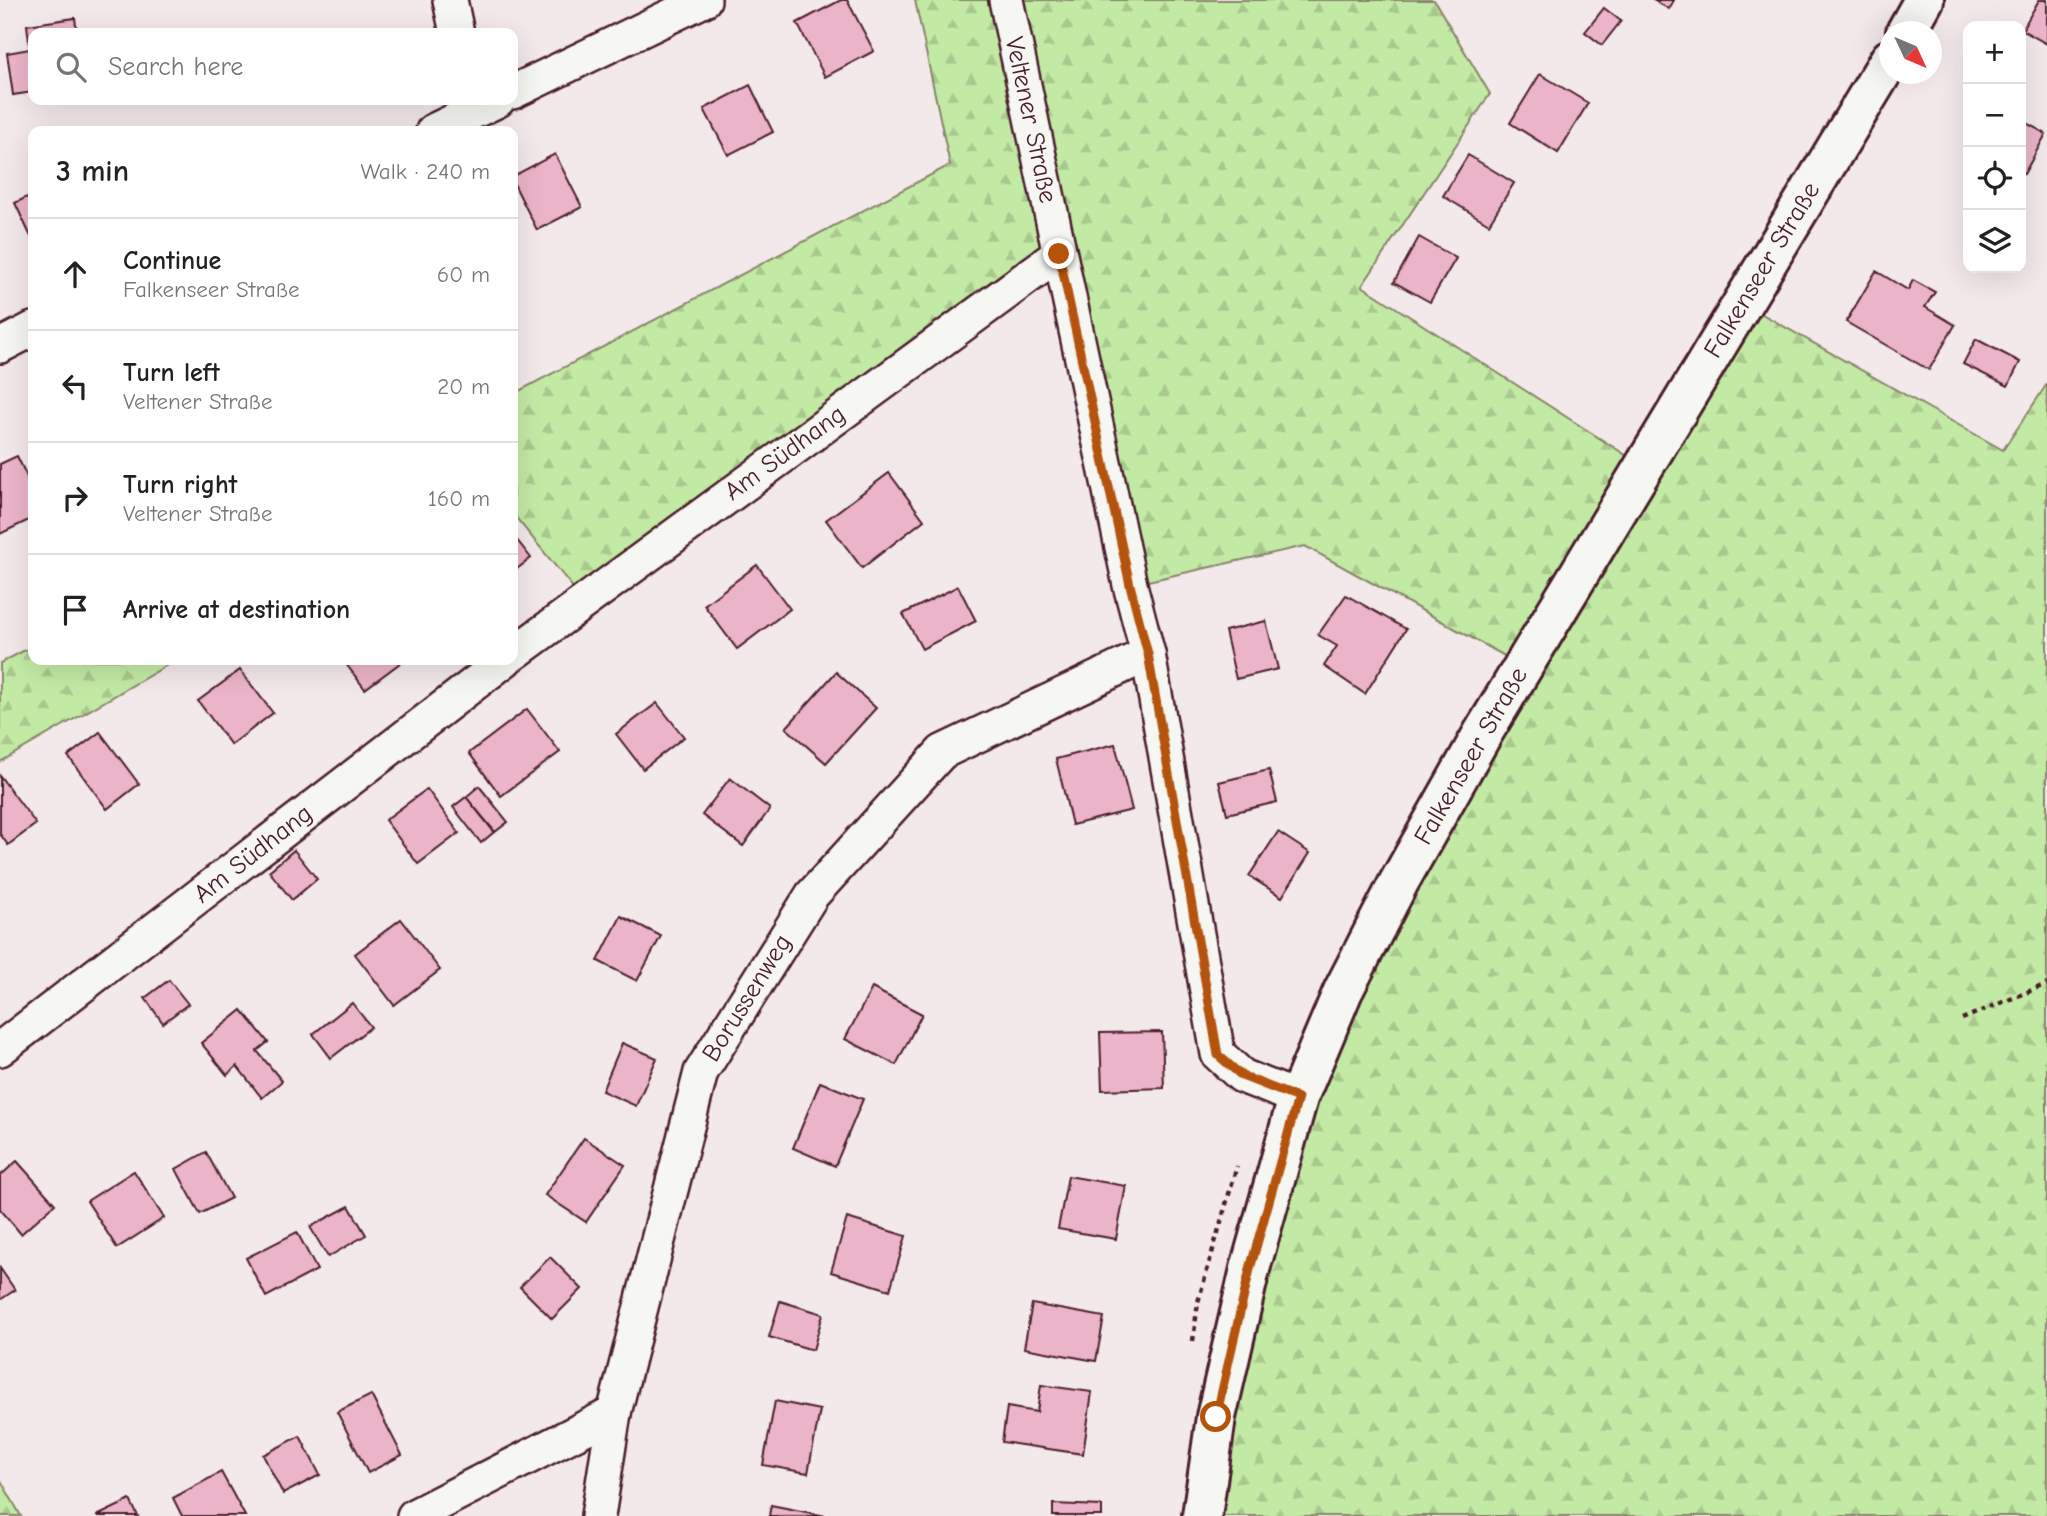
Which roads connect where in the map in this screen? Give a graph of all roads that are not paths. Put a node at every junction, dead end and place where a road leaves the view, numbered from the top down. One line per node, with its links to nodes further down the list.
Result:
1 (450, 0): 6 (street)
2 (704, 0): 8 (street)
3 (1006, 0): 11 (street, Veltener Straße)
4 (1924, 0): 5 (main road)
5 (1912, 21)
6 (456, 28)
7 (1879, 76): 18 (main road, Falkenseer Straße)
8 (518, 90)
9 (478, 105): 10 (street)
10 (442, 126)
11 (1059, 254): 14 (street, Am Südhang); 15 (street, Veltener Straße)
12 (28, 332): 13 (street)
13 (0, 346)
14 (518, 650)
15 (1148, 654): 18 (street, Veltener Straße); 19 (street, Borussenweg)
16 (499, 665): 17 (street, Am Südhang)
17 (0, 1049)
18 (1298, 1098): 22 (main road, Falkenseer Straße)
19 (614, 1413): 20 (street); 21 (street, Borussenweg)
20 (414, 1516)
21 (598, 1516)
22 (1202, 1516)

